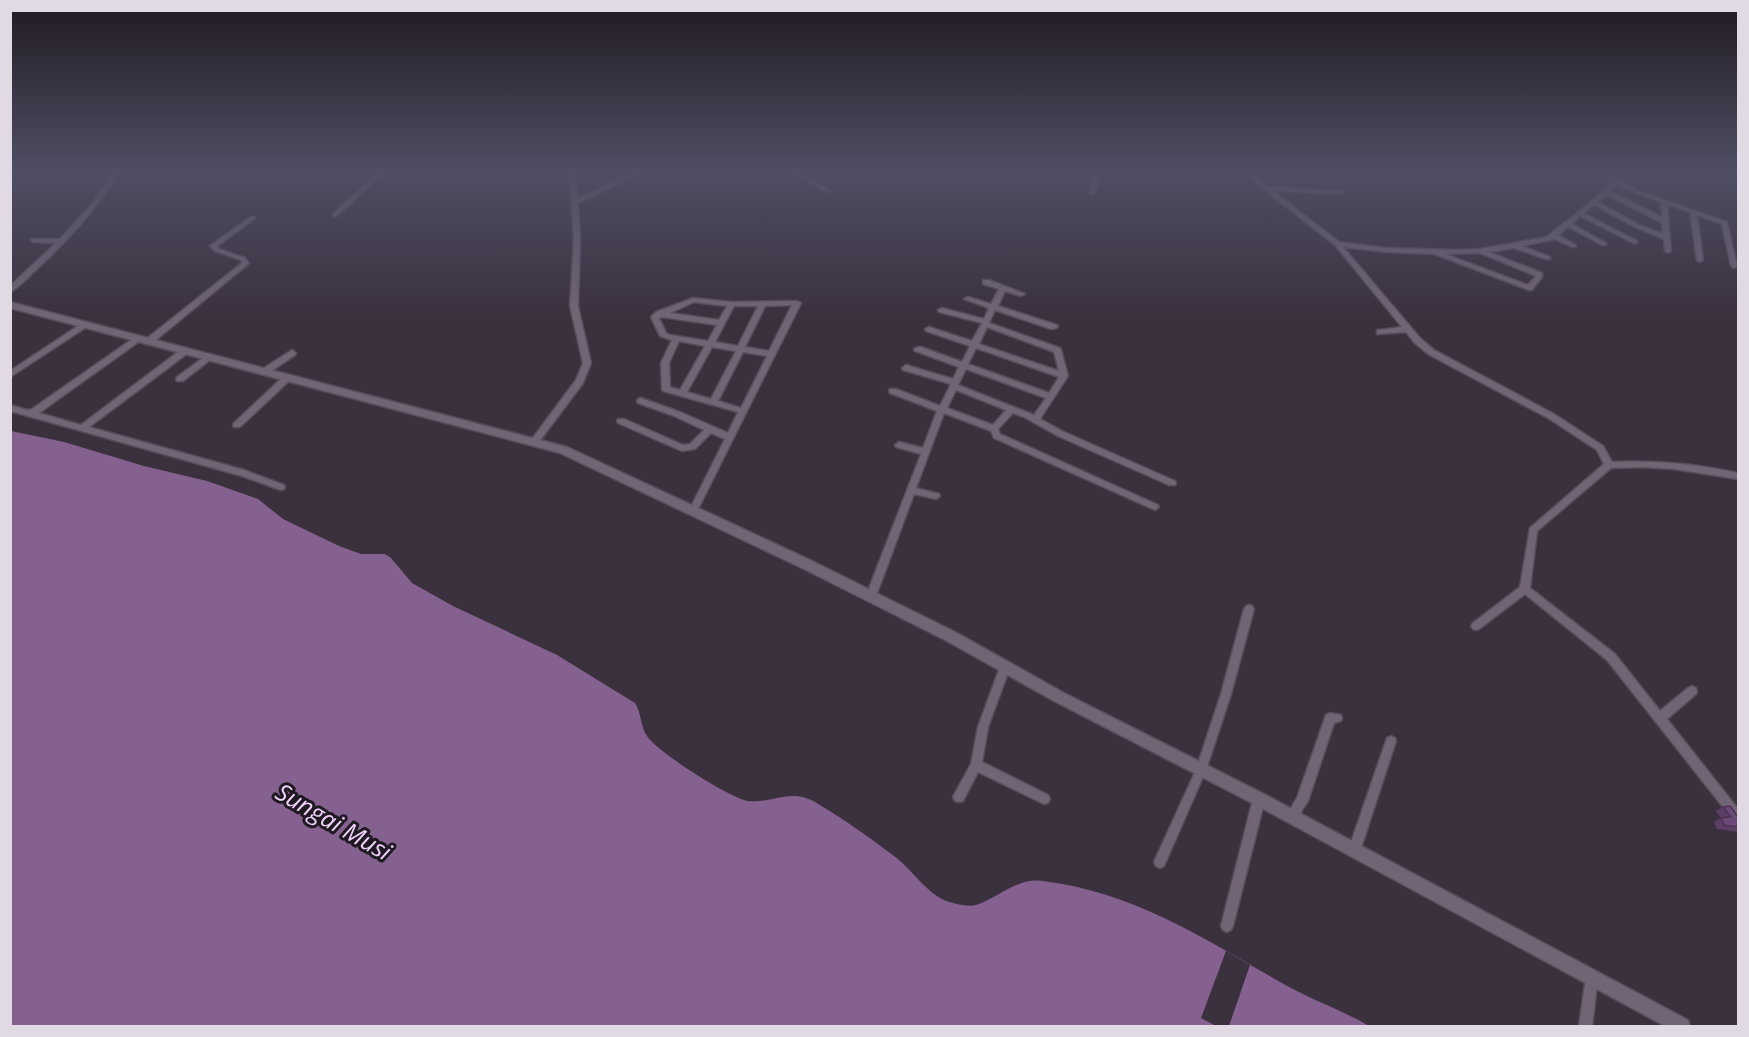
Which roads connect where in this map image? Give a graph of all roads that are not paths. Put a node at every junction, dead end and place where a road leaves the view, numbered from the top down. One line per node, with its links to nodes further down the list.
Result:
1 (80, 220): 16 (street)
2 (249, 220): 46 (street)
3 (576, 220): 82 (street)
4 (1307, 220): 17 (street)
5 (1569, 220): 11 (street)
6 (1592, 220): 12 (street)
7 (1627, 220): 12 (street)
8 (1694, 220): 25 (street)
9 (1717, 220): 26 (street)
10 (1664, 221): 14 (street)
11 (1566, 223): 13 (street); 18 (street)
12 (1637, 226): 14 (street)
13 (1552, 235): 19 (street); 20 (street)
14 (1666, 238): 22 (street)
15 (33, 240): 16 (street)
16 (62, 241): 29 (street)
17 (1337, 244): 23 (street); 43 (street)
18 (1604, 244)
19 (1513, 246): 21 (street); 24 (street)
20 (1574, 246)
21 (1480, 251): 23 (street); 23 (street)
22 (1668, 251)
23 (1434, 252)
24 (1548, 258)
25 (1700, 260)
26 (1734, 266)
27 (986, 282): 28 (street)
28 (1003, 288): 30 (street); 35 (street)
29 (10, 290)
30 (1021, 294)
31 (968, 298): 35 (street)
32 (763, 303): 33 (street); 50 (street); 53 (street)
33 (732, 304): 37 (street); 38 (street)
34 (10, 305): 40 (street)
35 (993, 307): 39 (street); 41 (street)
36 (942, 310): 39 (street)
37 (659, 314): 38 (street); 45 (street)
38 (721, 323): 47 (street)
39 (985, 323): 48 (street); 59 (street)
40 (84, 326): 46 (street); 58 (street)
41 (1054, 327)
42 (928, 329): 48 (street)
43 (1407, 329): 44 (street); 85 (street)
44 (1380, 332)
45 (676, 339): 47 (street); 63 (street)
46 (142, 341): 51 (street); 74 (street)
47 (710, 344): 50 (street); 65 (street)
48 (975, 344): 55 (street); 59 (street)
49 (918, 348): 55 (street)
50 (741, 349): 53 (street); 68 (street)
51 (185, 351): 54 (street); 78 (street)
52 (292, 353): 57 (street)
53 (772, 354): 73 (street)
54 (207, 357): 57 (street); 61 (street)
55 (964, 365): 62 (street); 66 (street)
56 (906, 368): 62 (street)
57 (264, 372): 60 (street)
58 (10, 375)
59 (1064, 376): 66 (street)
60 (287, 378): 77 (street); 82 (street)
61 (180, 379)
62 (954, 384): 71 (street); 72 (street)
63 (666, 389): 65 (street); 69 (street)
64 (893, 391): 71 (street)
65 (682, 394): 68 (street)
66 (1051, 397): 75 (street)
67 (641, 401): 69 (street)
68 (714, 402): 73 (street)
69 (653, 405): 79 (street)
70 (10, 408): 74 (street)
71 (942, 409): 80 (street); 84 (street)
72 (1012, 409): 75 (street); 80 (street)
73 (743, 411): 81 (street)
74 (29, 414): 78 (street)
75 (1036, 419): 87 (street)
76 (621, 421): 79 (street)
77 (237, 425)
78 (82, 428): 88 (street)
79 (710, 429): 81 (street)
80 (994, 429): 91 (street)
81 (730, 438): 92 (street)
82 (535, 441): 92 (street)
83 (899, 445): 84 (street)
84 (926, 452): 89 (street)
85 (1609, 465): 86 (street); 93 (street)
86 (1738, 476)
87 (1172, 483)
88 (281, 488)
89 (912, 490): 90 (street); 94 (street)
90 (936, 496)
91 (1155, 507)
92 (693, 511): 94 (street)
93 (1525, 589): 96 (street); 100 (street)
94 (871, 596): 97 (street)
95 (1249, 609): 103 (street)
96 (1476, 626)
97 (1005, 666): 102 (street); 103 (street)
98 (1692, 691): 100 (street)
99 (1337, 718): 108 (street)
100 (1659, 719): 107 (street)
101 (1390, 741): 109 (street)
102 (976, 765): 104 (street); 105 (street)
103 (1201, 770): 106 (street); 110 (street)
104 (959, 797)
105 (1044, 799)
106 (1259, 799): 108 (street); 111 (street)
107 (1738, 817)
108 (1295, 819): 109 (street)
109 (1354, 851): 112 (street)
110 (1160, 862)
111 (1227, 926)
112 (1592, 977): 113 (street); 114 (street)
113 (1585, 1026)
114 (1682, 1026)

